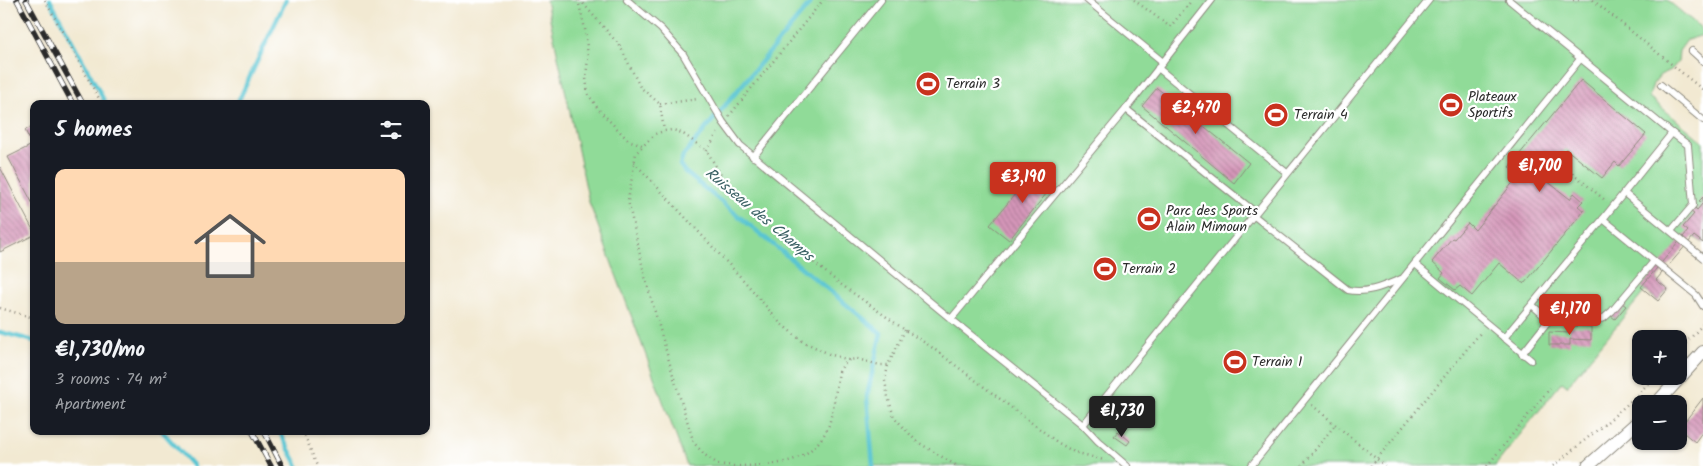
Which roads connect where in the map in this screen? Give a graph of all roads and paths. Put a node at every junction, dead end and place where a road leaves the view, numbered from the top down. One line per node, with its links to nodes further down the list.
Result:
1 (45, 0): 23 (path)
2 (579, 0): 24 (path); 30 (path)
3 (626, 0): 22 (lane)
4 (824, 0): 26 (path)
5 (881, 0): 32 (lane)
6 (1087, 0): 18 (lane)
7 (1134, 0): 8 (path)
8 (1192, 0)
9 (1212, 0): 18 (lane)
10 (1429, 0): 35 (lane)
11 (1509, 0): 16 (lane)
12 (1573, 0): 13 (path)
13 (1583, 0)
14 (1593, 0): 21 (path)
15 (1692, 51): 17 (lane)
16 (1581, 58): 29 (lane); 43 (lane)
17 (1703, 60)
18 (1163, 62): 19 (lane)
19 (1158, 68): 25 (lane); 35 (lane)
20 (1661, 85): 27 (lane)
21 (1703, 90)
22 (710, 97): 24 (path); 26 (lane)
23 (100, 100)
24 (660, 104): 28 (path)
25 (1126, 109): 38 (lane); 49 (lane)
26 (723, 120): 31 (path); 32 (lane)
27 (1703, 120)
28 (664, 131): 30 (path); 31 (path)
29 (1672, 133): 36 (lane); 40 (lane)
30 (642, 145): 34 (path)
31 (707, 151): 53 (path)
32 (753, 157): 49 (lane)
33 (1557, 160): 37 (path)
34 (634, 162): 58 (path); 72 (path)
35 (1287, 173): 38 (lane)
36 (1624, 193): 37 (lane); 40 (lane)
37 (1613, 206): 39 (lane)
38 (1254, 214): 44 (lane); 65 (lane)
39 (1603, 219): 42 (lane); 45 (lane)
40 (1671, 231): 41 (lane)
41 (1703, 258)
42 (1654, 261): 46 (lane); 50 (lane)
43 (1415, 264): 44 (lane); 51 (lane)
44 (1402, 279): 64 (lane)
45 (1532, 305): 50 (lane); 54 (lane)
46 (1703, 306)
47 (0, 308): 48 (path)
48 (30, 317)
49 (951, 319): 65 (lane)
50 (1549, 320): 57 (lane)
51 (1487, 324): 54 (lane); 69 (path)
52 (1703, 324): 55 (path)
53 (905, 330): 60 (path); 70 (path)
54 (1504, 338): 57 (lane)
55 (1687, 342)
56 (1703, 352): 63 (street)
57 (1522, 354): 59 (lane)
58 (849, 360): 60 (path); 73 (path)
59 (1530, 360)
60 (888, 365): 74 (path)
61 (1647, 385): 81 (path)
62 (1550, 388): 80 (path)
63 (1664, 395)
64 (1305, 400): 66 (path); 76 (lane)
65 (1083, 425): 75 (lane)
66 (1335, 425): 69 (path); 77 (path)
67 (1632, 427): 82 (street)
68 (305, 435): 71 (path)
69 (1376, 459): 78 (path); 79 (path)
70 (1106, 461)
71 (317, 466)
72 (734, 466)
73 (739, 466)
74 (957, 466)
75 (1127, 466)
76 (1251, 466)
77 (1302, 466)
78 (1371, 466)
79 (1385, 466)
80 (1487, 466)
81 (1553, 466)
82 (1588, 466)

